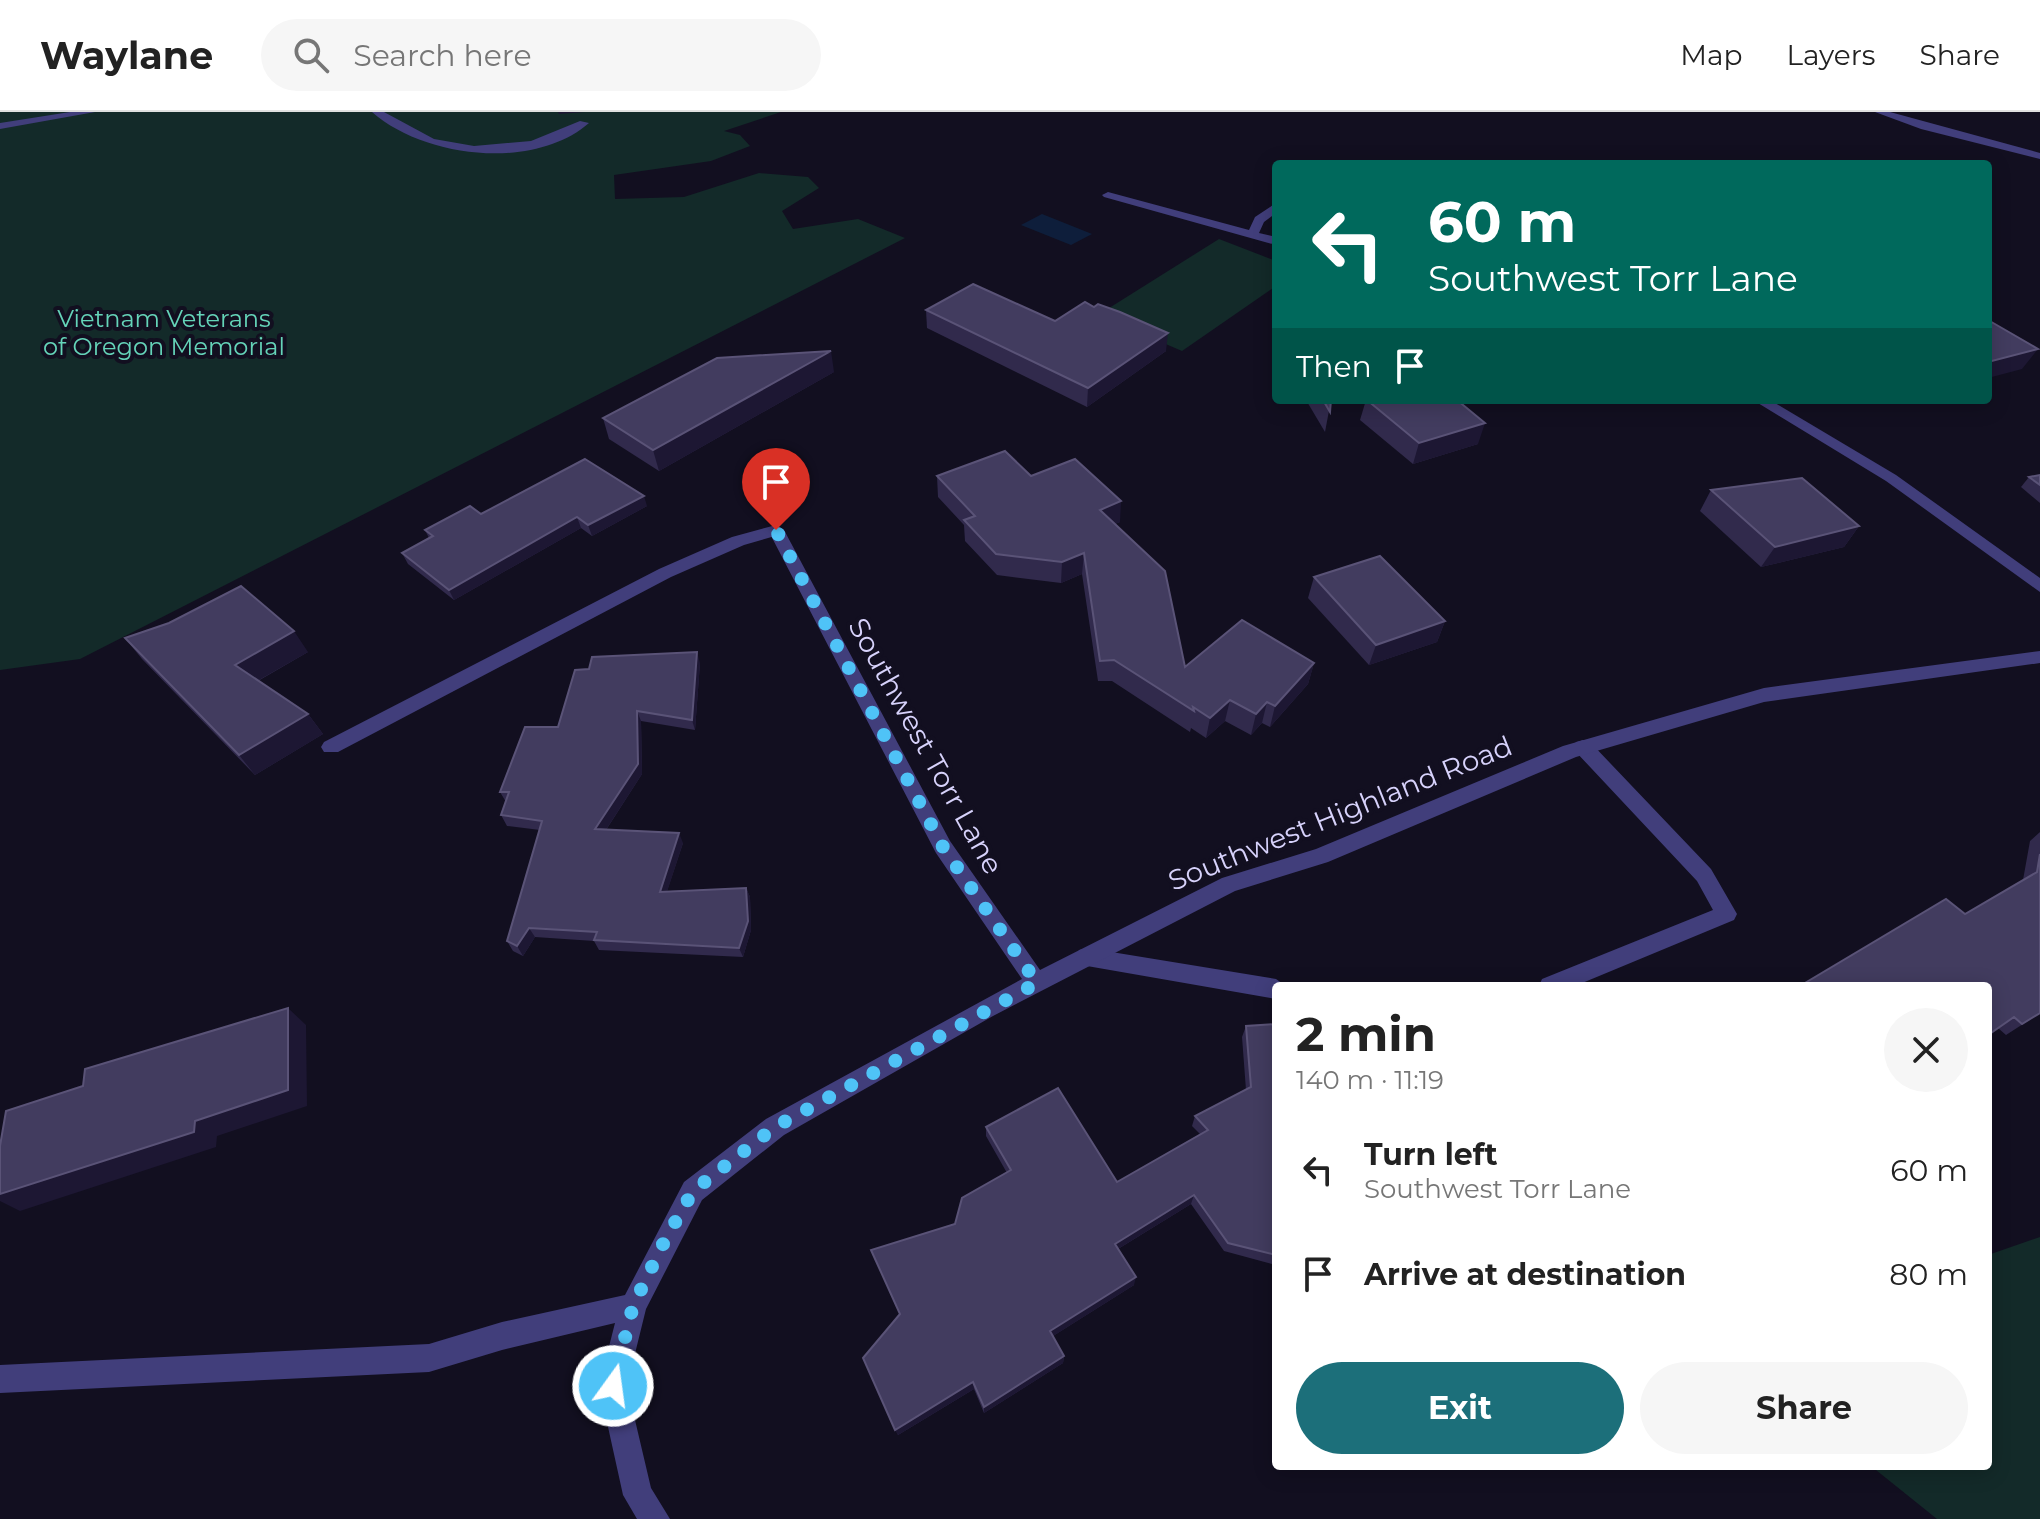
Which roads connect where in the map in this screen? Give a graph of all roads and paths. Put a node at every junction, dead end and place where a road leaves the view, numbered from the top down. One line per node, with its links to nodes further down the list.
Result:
1 (90, 112): 4 (street)
2 (377, 112): 5 (street)
3 (1880, 112): 7 (street)
4 (35, 117): 6 (street)
5 (584, 123)
6 (0, 126)
7 (2040, 156)
8 (1108, 195): 10 (street)
9 (1272, 210): 10 (street)
10 (1253, 233): 11 (street)
11 (1272, 240)
12 (1767, 404): 13 (street)
13 (2040, 586)
14 (2040, 657): 16 (street, Southwest Highland Road)
15 (331, 747): 19 (street, Southwest Torr Lane)
16 (1583, 747): 17 (street, Southwest Highland Road); 18 (street)
17 (1087, 957): 19 (street, Southwest Highland Road); 20 (street)
18 (1560, 982)
19 (1037, 983): 21 (street, Southwest Highland Road)
20 (1272, 988)
21 (633, 1306): 22 (street); 23 (street, Southwest Highland Road)
22 (0, 1379)
23 (655, 1519)

